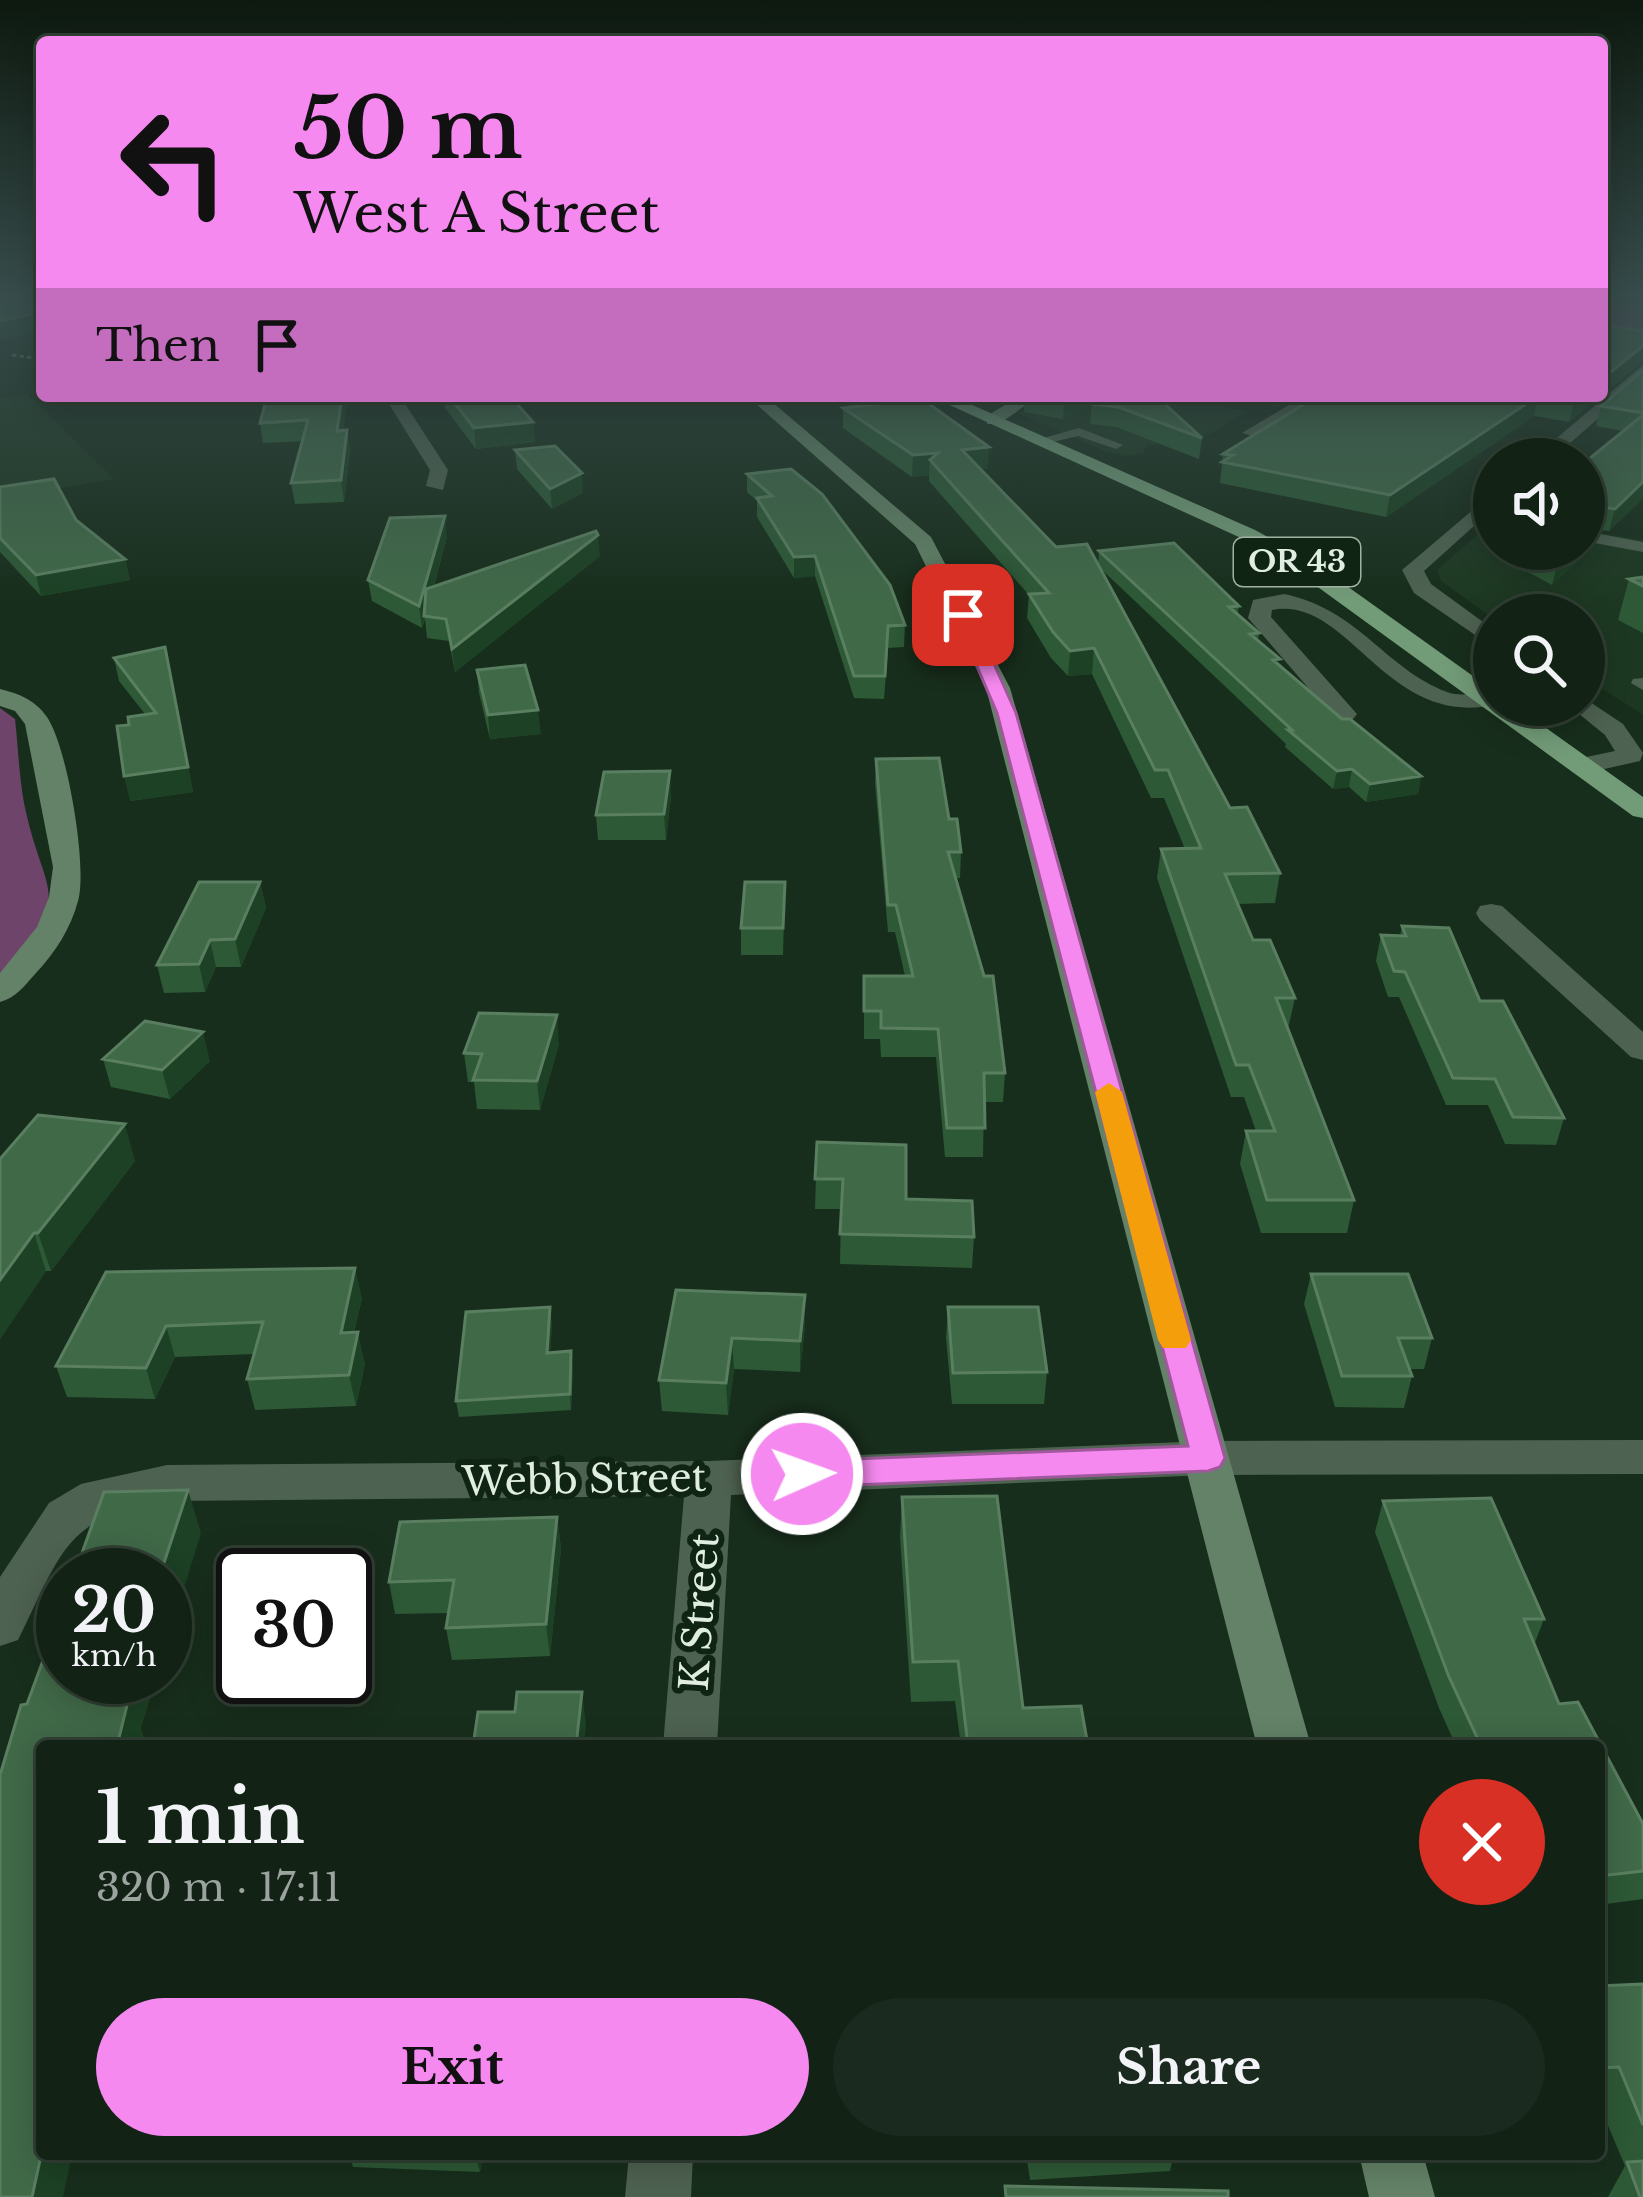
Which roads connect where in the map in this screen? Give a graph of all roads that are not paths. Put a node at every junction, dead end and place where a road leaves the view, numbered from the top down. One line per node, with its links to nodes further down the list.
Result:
1 (1617, 397): 3 (street)
2 (1608, 399): 3 (street)
3 (1620, 401): 13 (street)
4 (396, 402): 16 (street)
5 (762, 402): 34 (street)
6 (952, 402): 10 (main road, OR 43)
7 (1016, 402): 10 (street)
8 (1305, 402): 12 (street)
9 (1090, 414): 11 (lane)
10 (993, 420): 14 (main road, OR 43)
11 (1079, 432): 14 (lane); 15 (lane)
12 (1251, 433)
13 (1570, 438)
14 (1040, 441): 21 (main road, OR 43)
15 (1116, 445)
16 (436, 486)
17 (1473, 525): 20 (street)
18 (1605, 540): 19 (lane)
19 (1643, 547)
20 (1473, 626)
21 (1473, 688)
22 (0, 697): 31 (street)
23 (1473, 702): 24 (street)
24 (1344, 714)
25 (1605, 724): 27 (street)
26 (1526, 726): 28 (main road, OR 43)
27 (1637, 756): 28 (street)
28 (1582, 766): 29 (main road, OR 43)
29 (1643, 810)
30 (1491, 913): 32 (street)
31 (0, 992)
32 (1643, 1050)
33 (1643, 1457): 34 (street, Webb Street)
34 (1208, 1458): 35 (street, Webb Street); 38 (street)
35 (709, 1478): 36 (street, Webb Street); 37 (street, K Street)
36 (0, 1625)
37 (690, 1740)
38 (1282, 1740)
39 (661, 2160): 41 (street)
40 (1393, 2160): 42 (street)
41 (658, 2197)
42 (1402, 2197)

